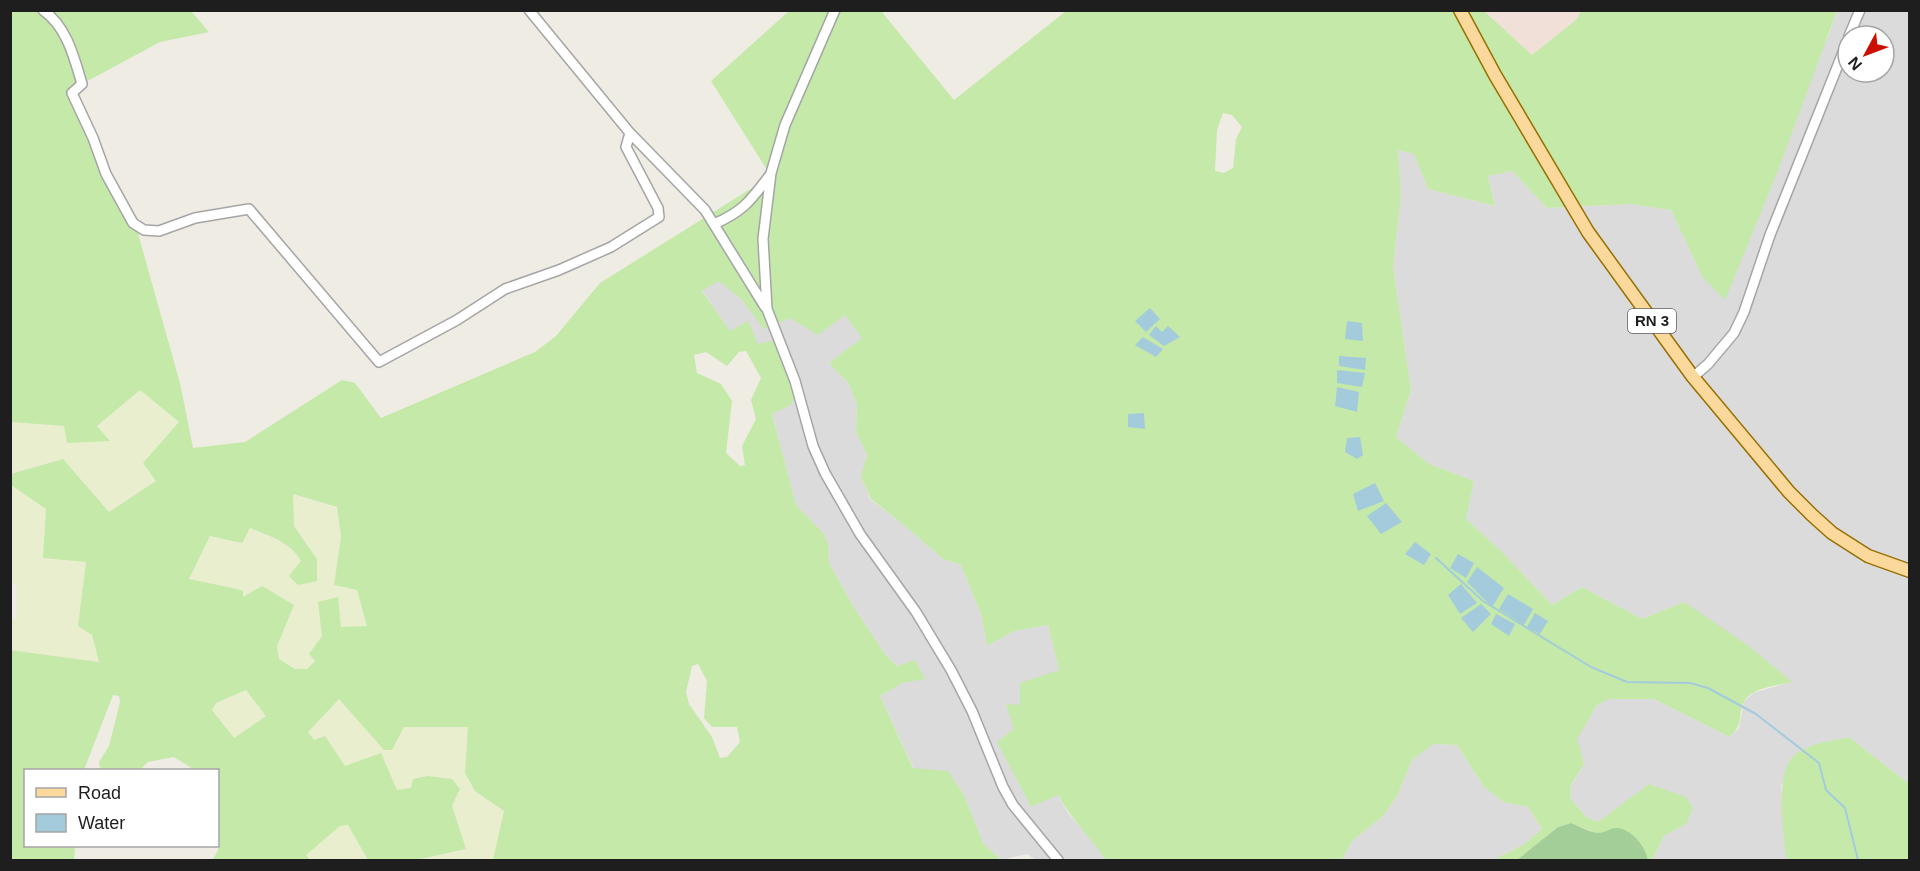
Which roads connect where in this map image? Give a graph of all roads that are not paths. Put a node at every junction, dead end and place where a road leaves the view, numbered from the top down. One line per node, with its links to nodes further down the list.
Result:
1 (43, 10): 8 (street)
2 (529, 10): 8 (street)
3 (835, 10): 9 (street)
4 (1860, 10): 6 (street)
5 (1464, 12): 12 (main road, RN 3)
6 (1854, 24)
7 (1836, 70): 12 (street)
8 (630, 133): 10 (street)
9 (771, 173): 10 (street); 11 (street)
10 (714, 224): 11 (street)
11 (766, 309): 14 (street)
12 (1693, 377): 13 (main road, RN 3)
13 (1910, 571)
14 (1058, 861)

